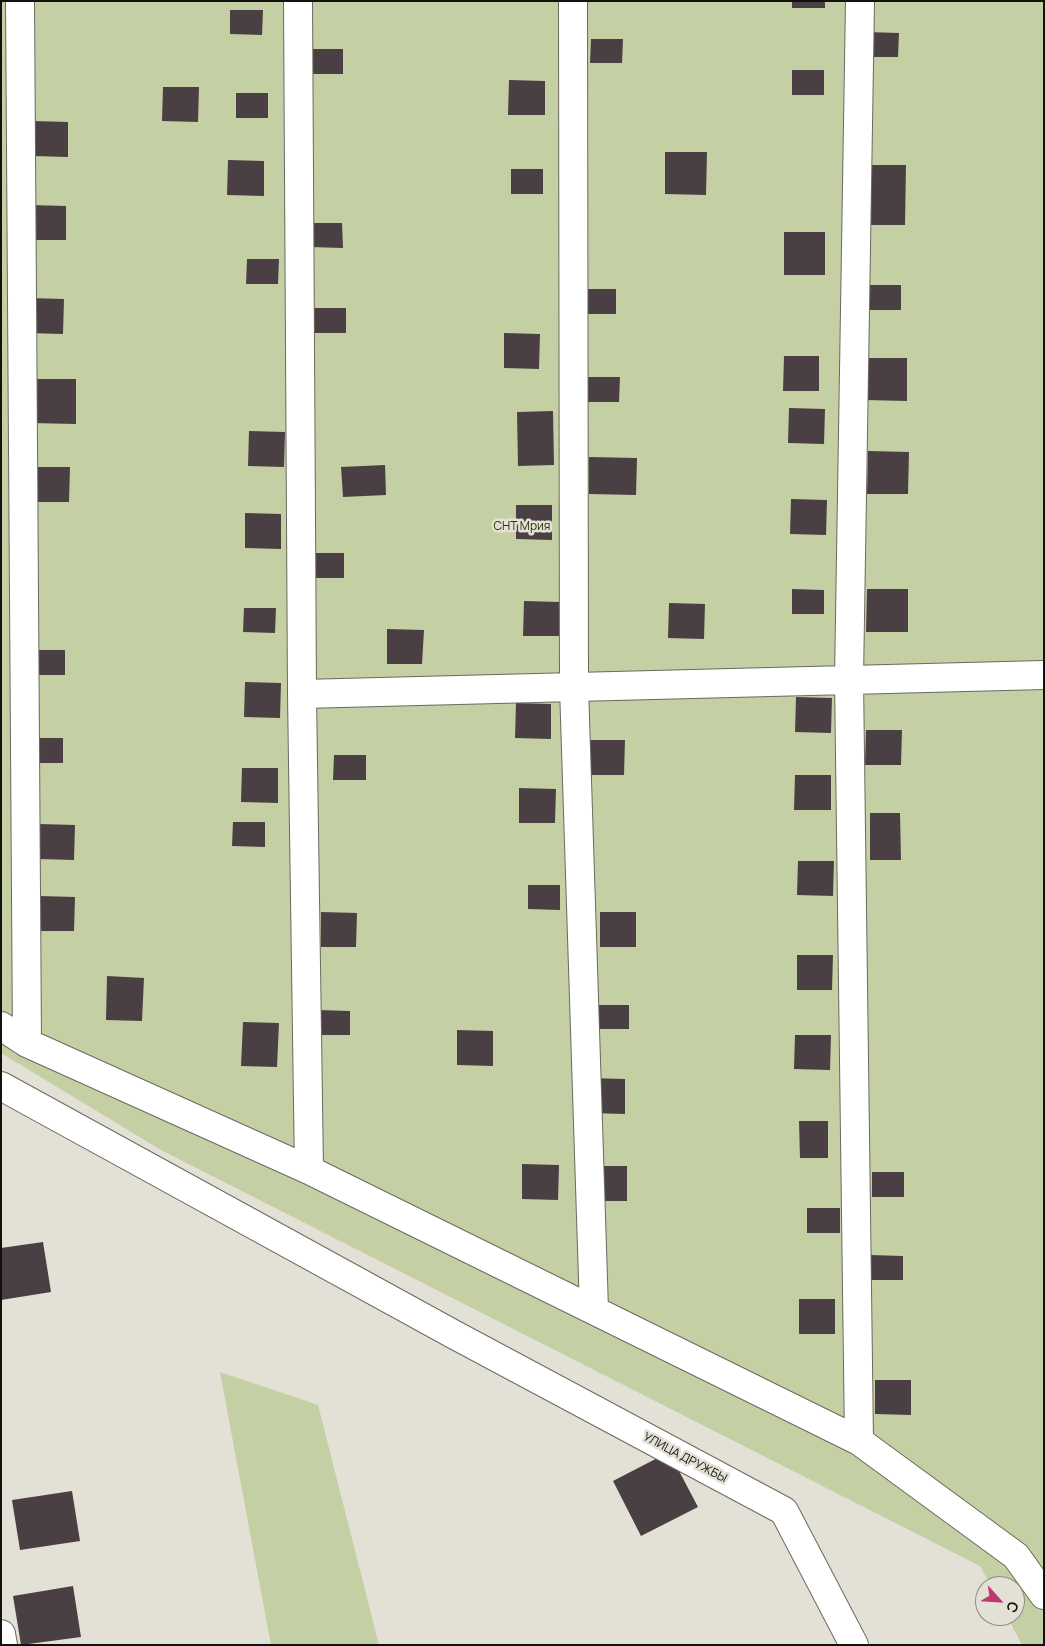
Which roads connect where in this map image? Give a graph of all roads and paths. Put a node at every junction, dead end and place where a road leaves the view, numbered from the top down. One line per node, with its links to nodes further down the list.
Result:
1 (20, 1): 10 (street)
2 (298, 1): 8 (street)
3 (573, 1): 7 (street)
4 (860, 1): 6 (street)
5 (1044, 675): 6 (street)
6 (849, 679): 7 (street); 14 (street)
7 (574, 687): 8 (street); 13 (street)
8 (302, 694): 12 (street)
9 (1, 1026): 10 (street)
10 (27, 1043): 12 (street)
11 (1, 1086): 18 (street, УЛИЦА ДРУЖБЫ)
12 (309, 1170): 13 (street)
13 (594, 1310): 14 (street)
14 (860, 1441): 15 (street)
15 (1044, 1595)
16 (1, 1634): 17 (street)
17 (3, 1645)
18 (854, 1645)

